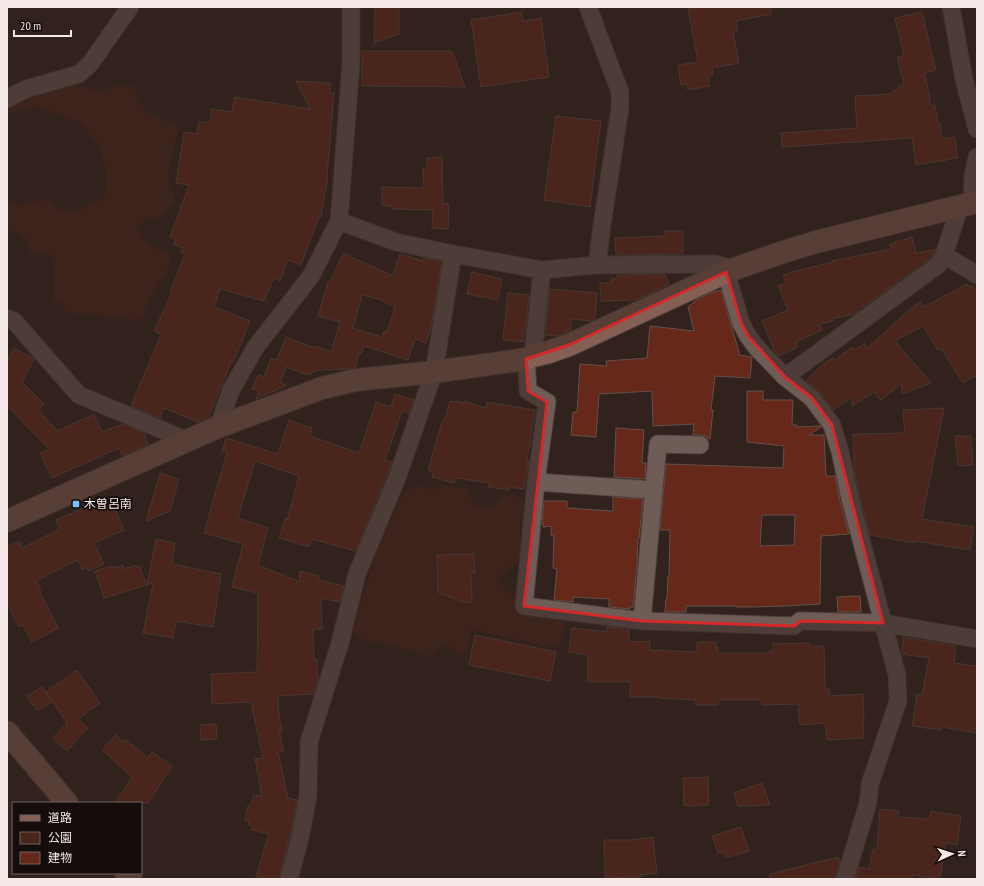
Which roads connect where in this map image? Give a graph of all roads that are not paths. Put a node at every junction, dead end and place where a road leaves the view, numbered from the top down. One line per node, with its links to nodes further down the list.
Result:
1 (130, 7): 5 (street)
2 (351, 7): 9 (street)
3 (588, 7): 12 (street)
4 (951, 7): 6 (street)
5 (7, 99)
6 (977, 129)
7 (977, 157): 8 (street)
8 (970, 204): 11 (street); 14 (street)
9 (339, 221): 10 (street); 20 (street)
10 (452, 254): 13 (street); 18 (street)
11 (944, 255): 15 (street); 19 (street)
12 (596, 265): 13 (street); 14 (street)
13 (542, 270): 17 (street)
14 (731, 271): 17 (street); 19 (street)
15 (977, 275)
16 (7, 318): 21 (street)
17 (529, 357): 18 (street); 23 (street)
18 (434, 372): 20 (street); 31 (street)
19 (785, 377): 27 (street)
20 (218, 427): 21 (street)
21 (186, 440): 25 (street)
22 (700, 445): 24 (street)
23 (536, 482): 24 (street); 26 (street)
24 (654, 490): 26 (street)
25 (7, 522)
26 (642, 621): 27 (street)
27 (883, 623): 28 (street); 32 (street)
28 (977, 639)
29 (7, 732): 30 (street)
30 (66, 802)
31 (288, 879)
32 (845, 879)

